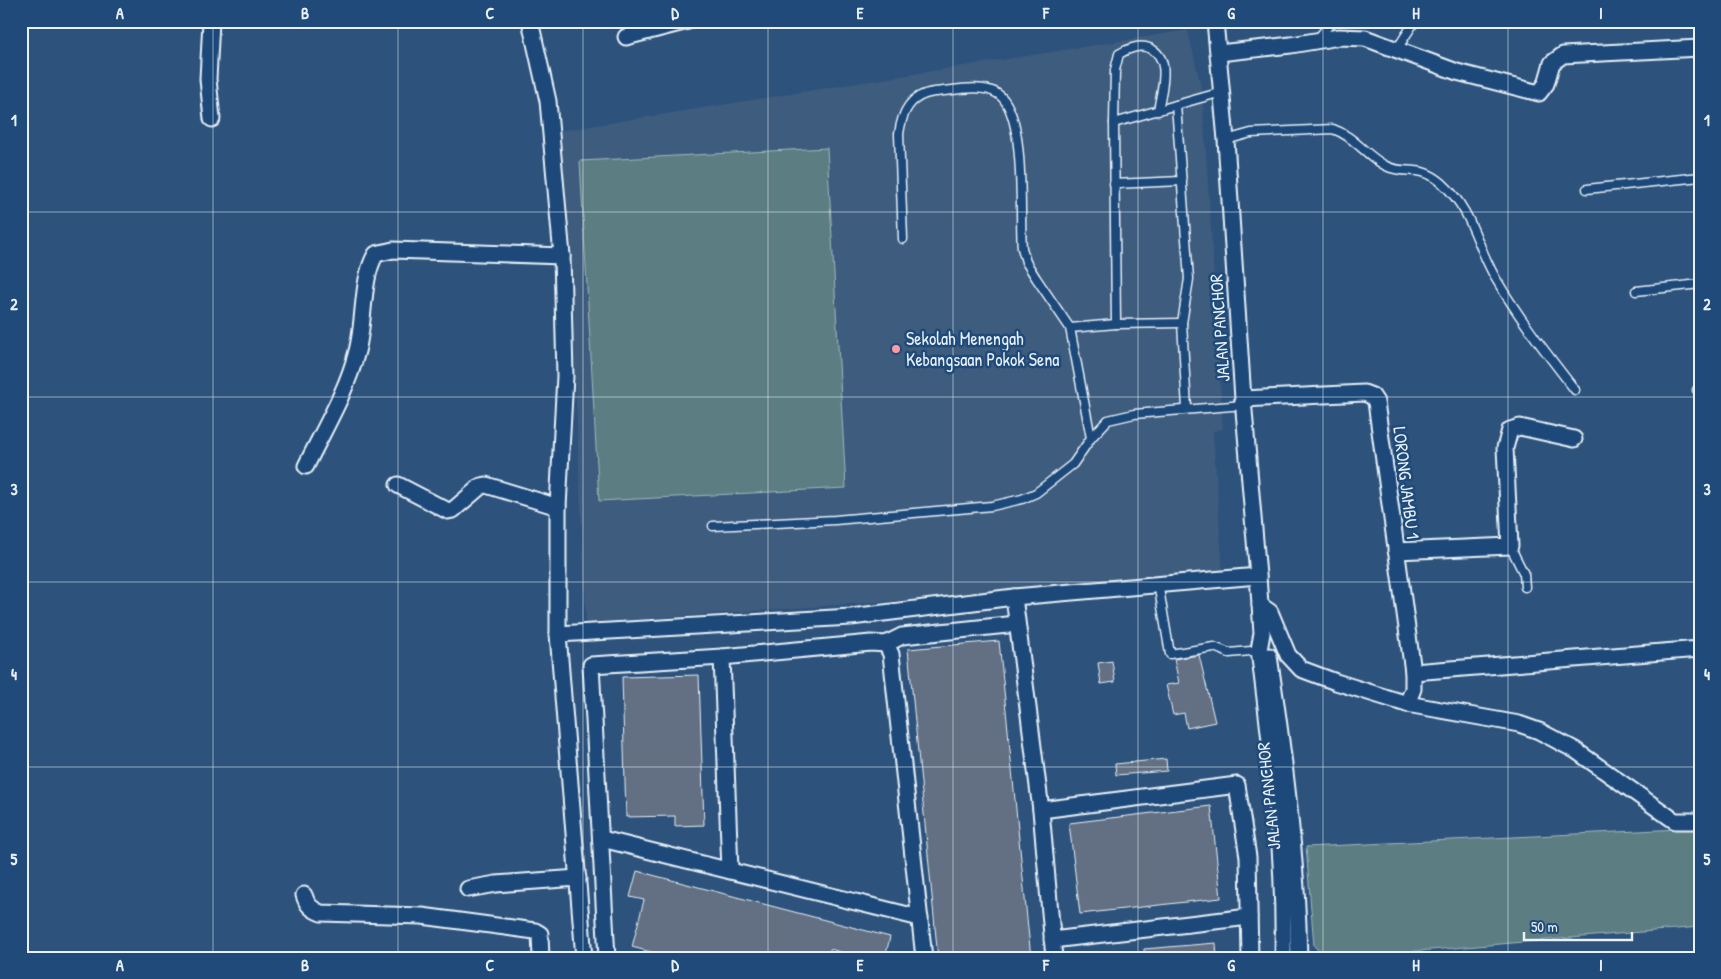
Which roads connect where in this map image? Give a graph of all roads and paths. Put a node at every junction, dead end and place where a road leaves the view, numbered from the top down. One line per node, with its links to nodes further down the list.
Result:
1 (211, 21): 15 (street)
2 (530, 21): 23 (street)
3 (688, 21): 7 (street)
4 (1215, 21): 11 (street, JALAN PANCHOR)
5 (1332, 21): 8 (lane)
6 (1415, 21): 10 (lane)
7 (626, 37)
8 (1316, 41): 10 (street); 11 (street)
9 (1700, 48): 10 (street)
10 (1397, 49)
11 (1219, 52): 12 (street, JALAN PANCHOR)
12 (1222, 92): 13 (lane); 17 (street, JALAN PANCHOR)
13 (1176, 105): 14 (lane); 19 (lane)
14 (1158, 111): 16 (lane); 16 (lane)
15 (212, 119)
16 (1114, 123): 20 (lane)
17 (1226, 140): 29 (lane); 30 (street, JALAN PANCHOR)
18 (1700, 177): 21 (lane)
19 (1182, 181): 20 (lane); 26 (lane)
20 (1114, 184): 27 (lane)
21 (1587, 189)
22 (903, 239): 28 (lane)
23 (562, 256): 34 (street); 36 (street)
24 (1700, 284): 25 (lane)
25 (1636, 291)
26 (1182, 323): 27 (lane); 31 (lane)
27 (1116, 324): 28 (lane)
28 (1070, 328): 32 (lane)
29 (1576, 390)
30 (1244, 402): 31 (lane); 39 (street, LORONG JAMBU 1); 40 (street, JALAN PANCHOR)
31 (1186, 409): 32 (lane)
32 (1091, 438): 37 (lane)
33 (1574, 439): 38 (street)
34 (306, 466)
35 (398, 485): 36 (street)
36 (558, 507): 46 (street)
37 (713, 526)
38 (1510, 546): 39 (street); 42 (lane)
39 (1396, 551): 51 (street, LORONG JAMBU 1)
40 (1258, 576): 41 (street); 44 (street, JALAN PANCHOR)
41 (1158, 583): 43 (street); 49 (lane)
42 (1525, 587)
43 (1014, 597): 45 (street); 46 (street)
44 (1260, 605): 49 (street, JALAN PANCHOR); 52 (street)
45 (1017, 624): 47 (street); 53 (street)
46 (558, 634): 57 (street)
47 (886, 644): 50 (street); 61 (street)
48 (1700, 649): 51 (street)
49 (1264, 650): 62 (street, JALAN PANCHOR); 70 (street, JALAN PANCHOR)
50 (722, 657): 55 (street); 56 (street)
51 (1413, 672): 52 (street, LORONG JAMBU 1)
52 (1407, 704): 54 (street)
53 (1041, 810): 60 (street); 63 (street)
54 (1700, 821)
55 (602, 839): 56 (street); 66 (street)
56 (730, 871): 61 (street)
57 (578, 878): 58 (street); 65 (street)
58 (468, 889)
59 (304, 895): 64 (street)
60 (1249, 917): 63 (street); 69 (street)
61 (920, 918): 67 (street)
62 (1298, 939): 71 (street, JALAN PANCHOR); 72 (street)
63 (1052, 940): 68 (street)
64 (541, 958)
65 (584, 958)
66 (607, 958)
67 (924, 958)
68 (1054, 958)
69 (1250, 958)
70 (1283, 958)
71 (1299, 958)
72 (1305, 958)

